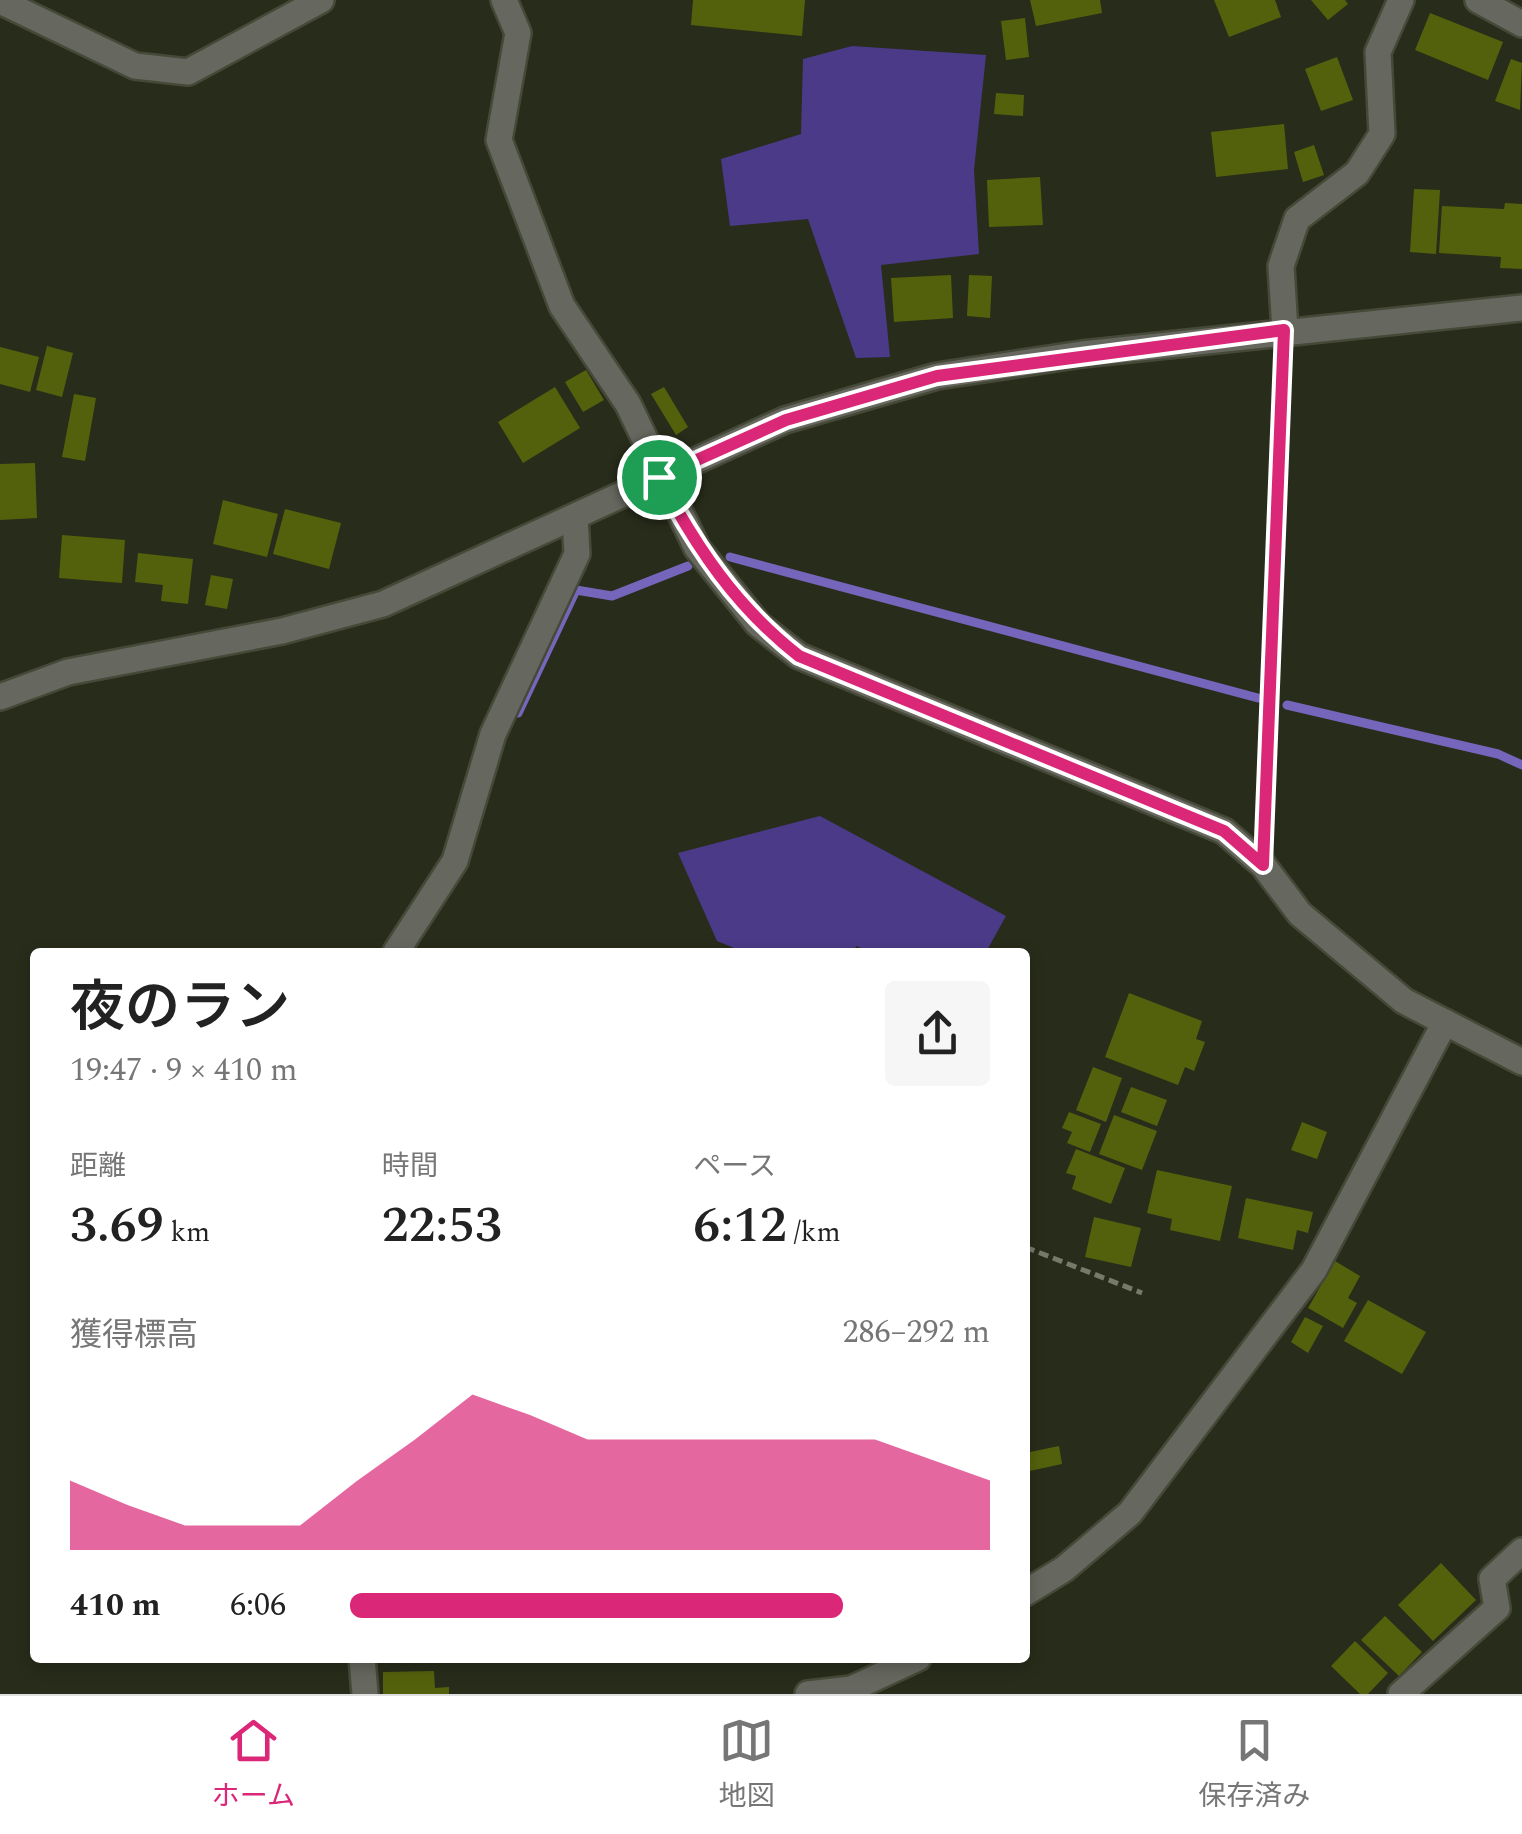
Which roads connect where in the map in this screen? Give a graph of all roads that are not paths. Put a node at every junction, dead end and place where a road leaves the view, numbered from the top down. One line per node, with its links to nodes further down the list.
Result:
1 (321, 0): 5 (street)
2 (504, 0): 9 (street)
3 (1401, 0): 8 (street)
4 (1478, 0): 6 (street)
5 (0, 1)
6 (1522, 24)
7 (1522, 308): 8 (street)
8 (1284, 330): 9 (street)
9 (659, 477): 10 (street); 13 (street)
10 (575, 516): 11 (street); 12 (street)
11 (0, 697)
12 (399, 948)
13 (1444, 1022): 14 (street); 16 (street)
14 (1522, 1062)
15 (1522, 1551): 22 (street)
16 (1030, 1591)
17 (362, 1663): 20 (street)
18 (908, 1663): 19 (street)
19 (852, 1692): 21 (street)
20 (365, 1694)
21 (808, 1694)
22 (1401, 1694)

